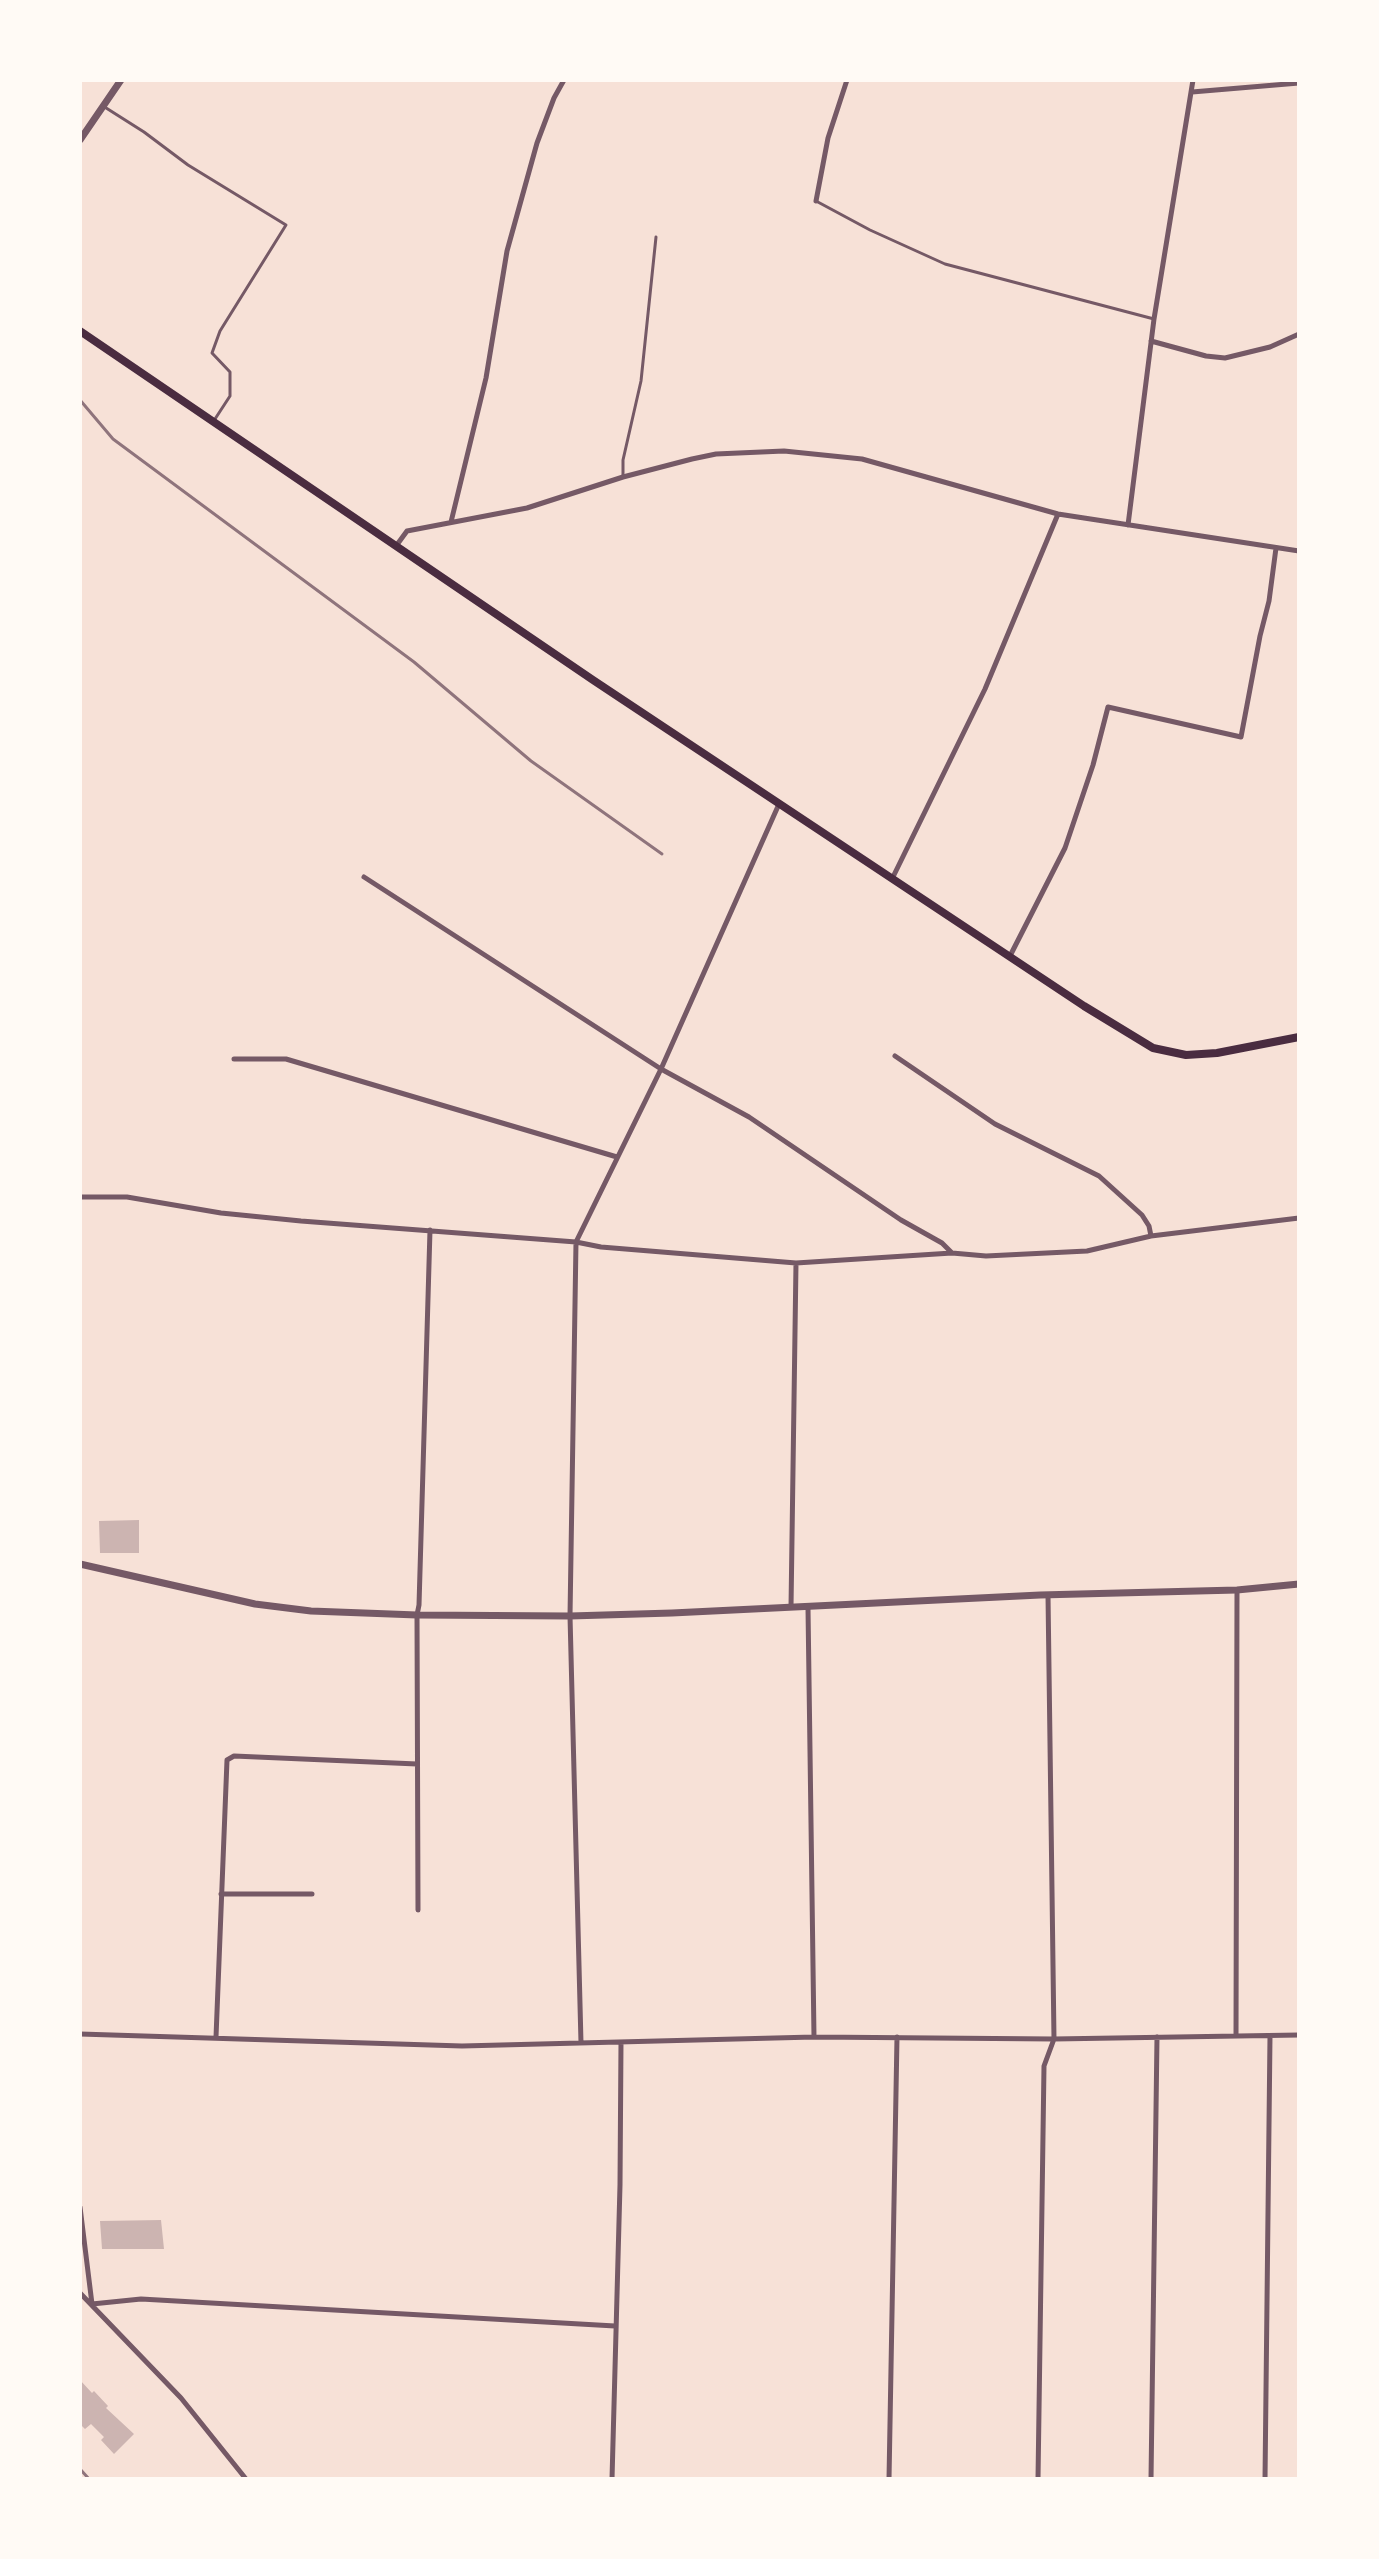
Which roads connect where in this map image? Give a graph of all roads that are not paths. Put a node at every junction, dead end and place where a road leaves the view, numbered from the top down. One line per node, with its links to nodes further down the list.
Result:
1 (121, 80): 7 (street)
2 (564, 80): 18 (street)
3 (847, 80): 9 (street)
4 (1193, 80): 6 (street)
5 (1299, 83): 6 (street)
6 (1192, 92): 11 (street)
7 (103, 106): 8 (street); 15 (lane)
8 (80, 140)
9 (816, 201): 11 (lane)
10 (656, 237): 16 (lane)
11 (1154, 319): 14 (street)
12 (80, 331): 15 (main road)
13 (1299, 334): 14 (street)
14 (1151, 341): 19 (street)
15 (213, 422): 20 (main road)
16 (623, 477): 17 (street); 18 (street)
17 (1058, 514): 19 (street); 25 (street)
18 (451, 522): 20 (street)
19 (1128, 525): 21 (street)
20 (395, 547): 23 (main road)
21 (1276, 548): 22 (street); 26 (street)
22 (1299, 551)
23 (779, 803): 25 (main road); 30 (street)
24 (364, 877): 30 (street)
25 (892, 879): 26 (main road)
26 (1009, 957): 27 (main road)
27 (1299, 1037)
28 (895, 1056): 35 (street)
29 (234, 1059): 31 (street)
30 (661, 1069): 31 (street); 37 (street)
31 (617, 1157): 36 (street)
32 (80, 1197): 34 (street)
33 (1299, 1218): 35 (street)
34 (430, 1230): 36 (street); 45 (street)
35 (1151, 1236): 37 (street)
36 (576, 1242): 38 (street); 46 (street)
37 (952, 1253): 38 (street)
38 (796, 1263): 43 (street)
39 (80, 1564): 45 (street)
40 (1299, 1584): 41 (street)
41 (1237, 1590): 42 (street); 53 (street)
42 (1048, 1595): 44 (street); 59 (street)
43 (791, 1608): 44 (street); 46 (street)
44 (808, 1608): 56 (street)
45 (417, 1615): 46 (street); 47 (street)
46 (570, 1616): 61 (street)
47 (417, 1764): 48 (street); 50 (street)
48 (221, 1894): 49 (street); 55 (street)
49 (312, 1894)
50 (418, 1910)
51 (80, 2034): 55 (street)
52 (1299, 2035): 54 (street)
53 (1236, 2036): 54 (street); 58 (street)
54 (1270, 2036): 71 (street)
55 (216, 2037): 61 (street)
56 (814, 2037): 57 (street); 60 (street)
57 (897, 2037): 59 (street); 68 (street)
58 (1157, 2037): 59 (street); 70 (street)
59 (1054, 2039): 69 (street)
60 (621, 2042): 61 (street); 65 (street)
61 (581, 2043)
62 (80, 2207): 64 (street)
63 (80, 2293): 64 (street)
64 (92, 2304): 65 (street); 66 (street)
65 (615, 2326): 67 (street)
66 (246, 2479)
67 (612, 2479)
68 (889, 2479)
69 (1038, 2479)
70 (1151, 2479)
71 (1265, 2479)

